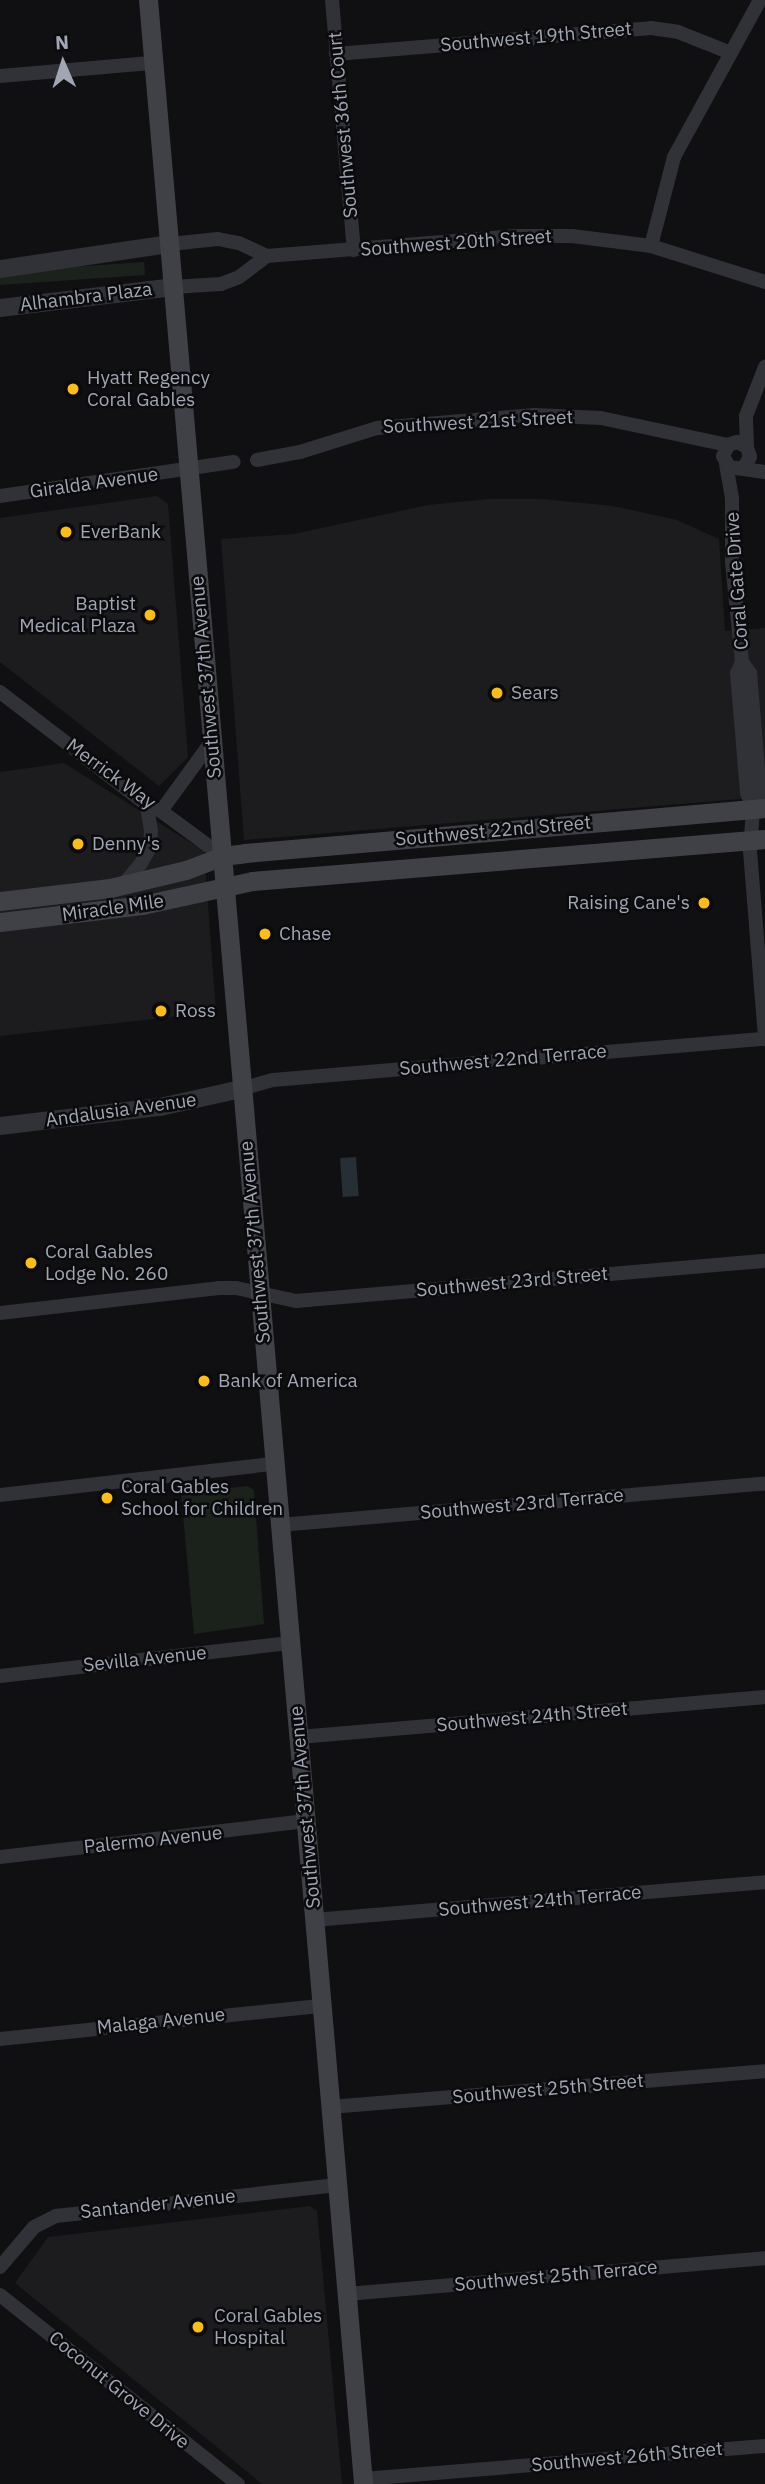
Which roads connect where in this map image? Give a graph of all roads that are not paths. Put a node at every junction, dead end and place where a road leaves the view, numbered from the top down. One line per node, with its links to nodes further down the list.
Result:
1 (148, 0): 6 (main road, Southwest 37th Avenue)
2 (332, 0): 5 (street, Southwest 36th Court)
3 (760, 0): 4 (street)
4 (730, 53): 5 (street, Southwest 19th Street); 9 (street)
5 (336, 54): 10 (street, Southwest 36th Court)
6 (153, 63): 7 (street); 8 (main road, Southwest 37th Avenue)
7 (0, 76)
8 (170, 244): 11 (street, Southwest 20th Street); 12 (street, Alhambra Plaza); 14 (main road, Southwest 37th Avenue)
9 (651, 246): 10 (street, Southwest 20th Street); 13 (street, Southwest 20th Street)
10 (354, 250): 11 (street, Southwest 20th Street)
11 (267, 256): 14 (street)
12 (0, 269)
13 (765, 282)
14 (173, 287): 15 (street, Alhambra Plaza); 25 (main road, Southwest 37th Avenue)
15 (0, 308)
16 (765, 367): 17 (street, Coral Gate Drive)
17 (746, 416): 19 (street, Coral Gate Drive); 20 (street, Coral Gate Drive)
18 (700, 441): 19 (street, Southwest 21st Street); 21 (street, Southwest 21st Street); 23 (street, Southwest 21st Street)
19 (729, 444): 20 (street); 23 (street)
20 (745, 459): 23 (street); 24 (street); 26 (street); 28 (street, Coral Gate Drive)
21 (257, 460)
22 (234, 462): 25 (street)
23 (725, 462): 28 (street, Coral Gate Drive)
24 (765, 464)
25 (188, 470): 27 (street, Giralda Avenue); 30 (main road, Southwest 37th Avenue)
26 (765, 472)
27 (0, 496)
28 (732, 499): 32 (street, Coral Gate Drive)
29 (0, 692): 31 (street, Merrick Way)
30 (212, 741): 31 (street); 34 (main road, Southwest 37th Avenue)
31 (154, 808): 34 (street, Merrick Way); 35 (street)
32 (759, 808): 33 (street, Coral Gate Drive); 34 (main road, Southwest 22nd Street)
33 (758, 839): 36 (main road, Southwest 22nd Street); 39 (street, Coral Gate Drive)
34 (222, 856): 35 (main road, Miracle Mile); 36 (main road, Southwest 37th Avenue)
35 (122, 886): 37 (main road, Miracle Mile)
36 (224, 887): 38 (main road, Miracle Mile); 40 (main road, Southwest 37th Avenue)
37 (0, 901)
38 (0, 922)
39 (765, 1039): 40 (street, Southwest 22nd Terrace)
40 (241, 1089): 41 (street, Andalusia Avenue); 43 (main road, Southwest 37th Avenue)
41 (0, 1126)
42 (765, 1261): 43 (street, Southwest 23rd Street)
43 (260, 1294): 44 (street, Southwest 23rd Street); 45 (main road, Southwest 37th Avenue)
44 (0, 1313)
45 (274, 1464): 47 (street); 48 (main road, Southwest 37th Avenue)
46 (765, 1483): 48 (street, Southwest 23rd Terrace)
47 (0, 1495)
48 (280, 1525): 49 (main road, Southwest 37th Avenue)
49 (290, 1643): 50 (street, Sevilla Avenue); 52 (main road, Southwest 37th Avenue)
50 (0, 1676)
51 (765, 1698): 52 (street, Southwest 24th Street)
52 (299, 1737): 53 (main road, Southwest 37th Avenue)
53 (306, 1821): 54 (street, Palermo Avenue); 56 (main road, Southwest 37th Avenue)
54 (0, 1857)
55 (765, 1882): 56 (street, Southwest 24th Terrace)
56 (314, 1920): 57 (main road, Southwest 37th Avenue)
57 (322, 2006): 58 (street, Malaga Avenue); 60 (main road, Southwest 37th Avenue)
58 (0, 2039)
59 (765, 2071): 60 (street, Southwest 25th Street)
60 (330, 2106): 61 (main road, Southwest 37th Avenue)
61 (337, 2185): 63 (street, Santander Avenue); 64 (main road, Southwest 37th Avenue)
62 (765, 2258): 64 (street, Southwest 25th Terrace)
63 (0, 2267)
64 (347, 2294): 67 (main road, Southwest 37th Avenue)
65 (0, 2295): 68 (street, Coconut Grove Drive)
66 (765, 2445): 67 (street, Southwest 26th Street)
67 (363, 2482)
68 (238, 2484)

